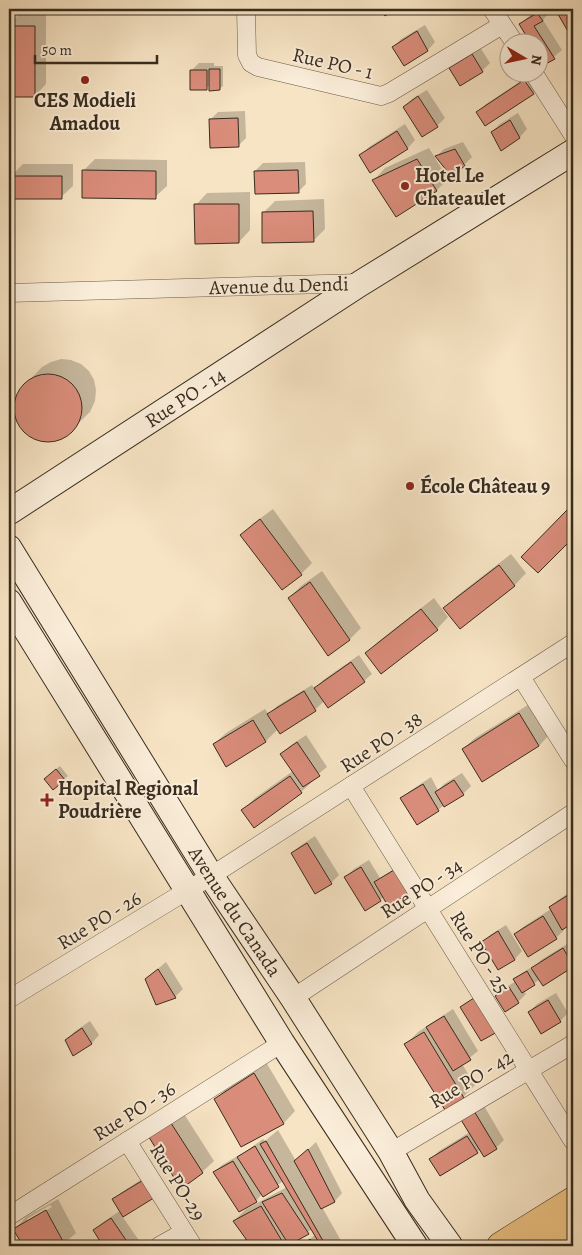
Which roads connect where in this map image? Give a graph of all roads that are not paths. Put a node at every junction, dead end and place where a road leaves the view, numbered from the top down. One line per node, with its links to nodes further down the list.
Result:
1 (246, 9): 3 (street, Rue PO - 1)
2 (492, 9): 3 (street)
3 (502, 25): 4 (street)
4 (507, 32)
5 (539, 82): 6 (street)
6 (573, 135)
7 (573, 152): 8 (street, Avenue du Dendi)
8 (361, 283): 9 (street, Avenue du Dendi); 10 (street, Rue PO - 14)
9 (9, 293)
10 (9, 512)
11 (9, 548): 18 (street, Avenue du Canada)
12 (9, 602): 19 (street, Avenue du Canada)
13 (573, 643): 14 (street, Rue PO - 38)
14 (521, 677): 15 (street); 16 (street, Rue PO - 38)
15 (573, 760)
16 (351, 786): 18 (street, Rue PO - 38); 20 (street, Rue PO - 25)
17 (573, 813): 20 (street, Rue PO - 34)
18 (211, 876): 19 (street, Rue PO - 26); 21 (street, Avenue du Canada)
19 (187, 892): 22 (street, Rue PO - 26); 23 (street, Avenue du Canada)
20 (428, 909): 21 (street, Rue PO - 34); 25 (street, Rue PO - 25)
21 (293, 998): 28 (street, Avenue du Canada)
22 (9, 999)
23 (282, 1043): 26 (street, Rue PO - 36); 34 (street, Avenue du Canada)
24 (573, 1044): 25 (street, Rue PO - 42)
25 (528, 1069): 27 (street, Rue PO - 25); 28 (street, Rue PO - 42)
26 (127, 1141): 30 (street, Rue PO - 36); 32 (street, Rue PO-29)
27 (573, 1141)
28 (391, 1152): 35 (street, Avenue du Canada)
29 (573, 1201): 36 (main road)
30 (9, 1216)
31 (573, 1224): 37 (main road)
32 (188, 1239): 33 (street)
33 (159, 1246)
34 (415, 1246)
35 (450, 1246)
36 (501, 1246)
37 (536, 1246)

